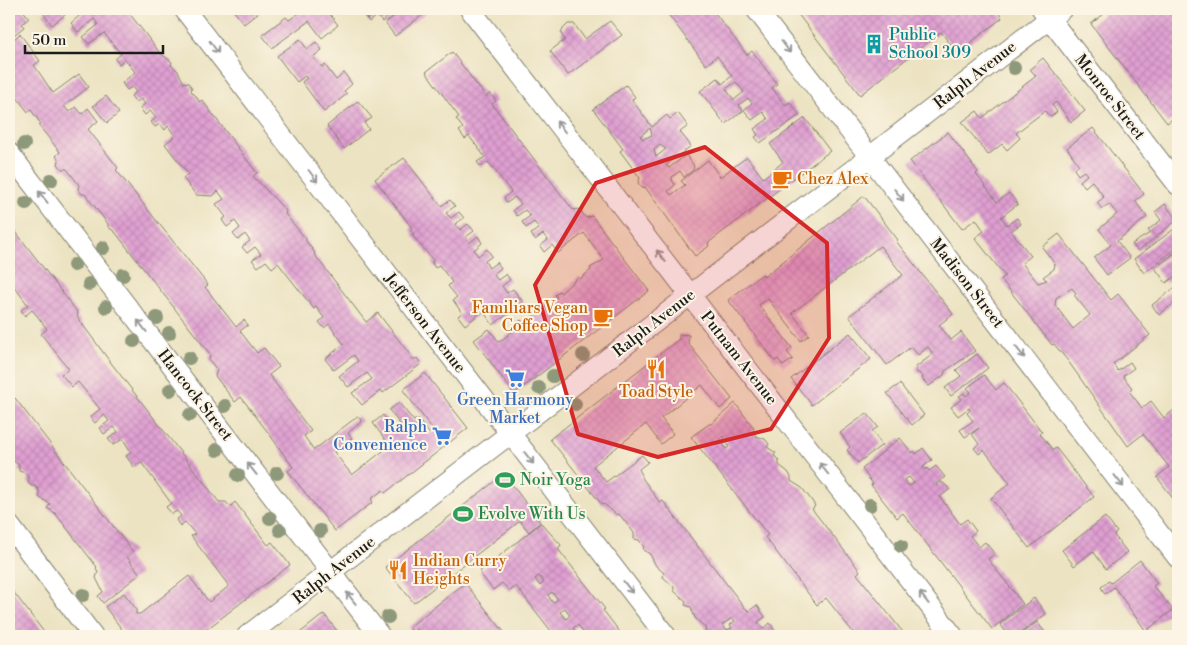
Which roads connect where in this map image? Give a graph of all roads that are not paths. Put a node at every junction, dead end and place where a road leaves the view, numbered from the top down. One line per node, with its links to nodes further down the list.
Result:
1 (184, 9): 9 (street, Jefferson Avenue, one-way to 9)
2 (470, 9): 8 (street, Putnam Avenue, one-way to 2)
3 (756, 9): 6 (street, Madison Street, one-way to 6)
4 (1051, 12): 6 (street, Ralph Avenue); 7 (street, Monroe Street)
5 (9, 153): 12 (street, Hancock Street, one-way to 5)
6 (870, 156): 8 (street, Ralph Avenue); 11 (street, Madison Street, one-way to 11)
7 (1178, 185)
8 (690, 295): 9 (street, Ralph Avenue); 17 (street, Putnam Avenue, one-way to 8)
9 (510, 434): 12 (street, Ralph Avenue); 16 (street, Jefferson Avenue, one-way to 16)
10 (9, 525): 13 (street)
11 (1178, 558)
12 (331, 572): 14 (street, Ralph Avenue); 15 (street, Hancock Street, one-way to 12)
13 (93, 636)
14 (247, 636)
15 (380, 636)
16 (666, 636)
17 (953, 636)

